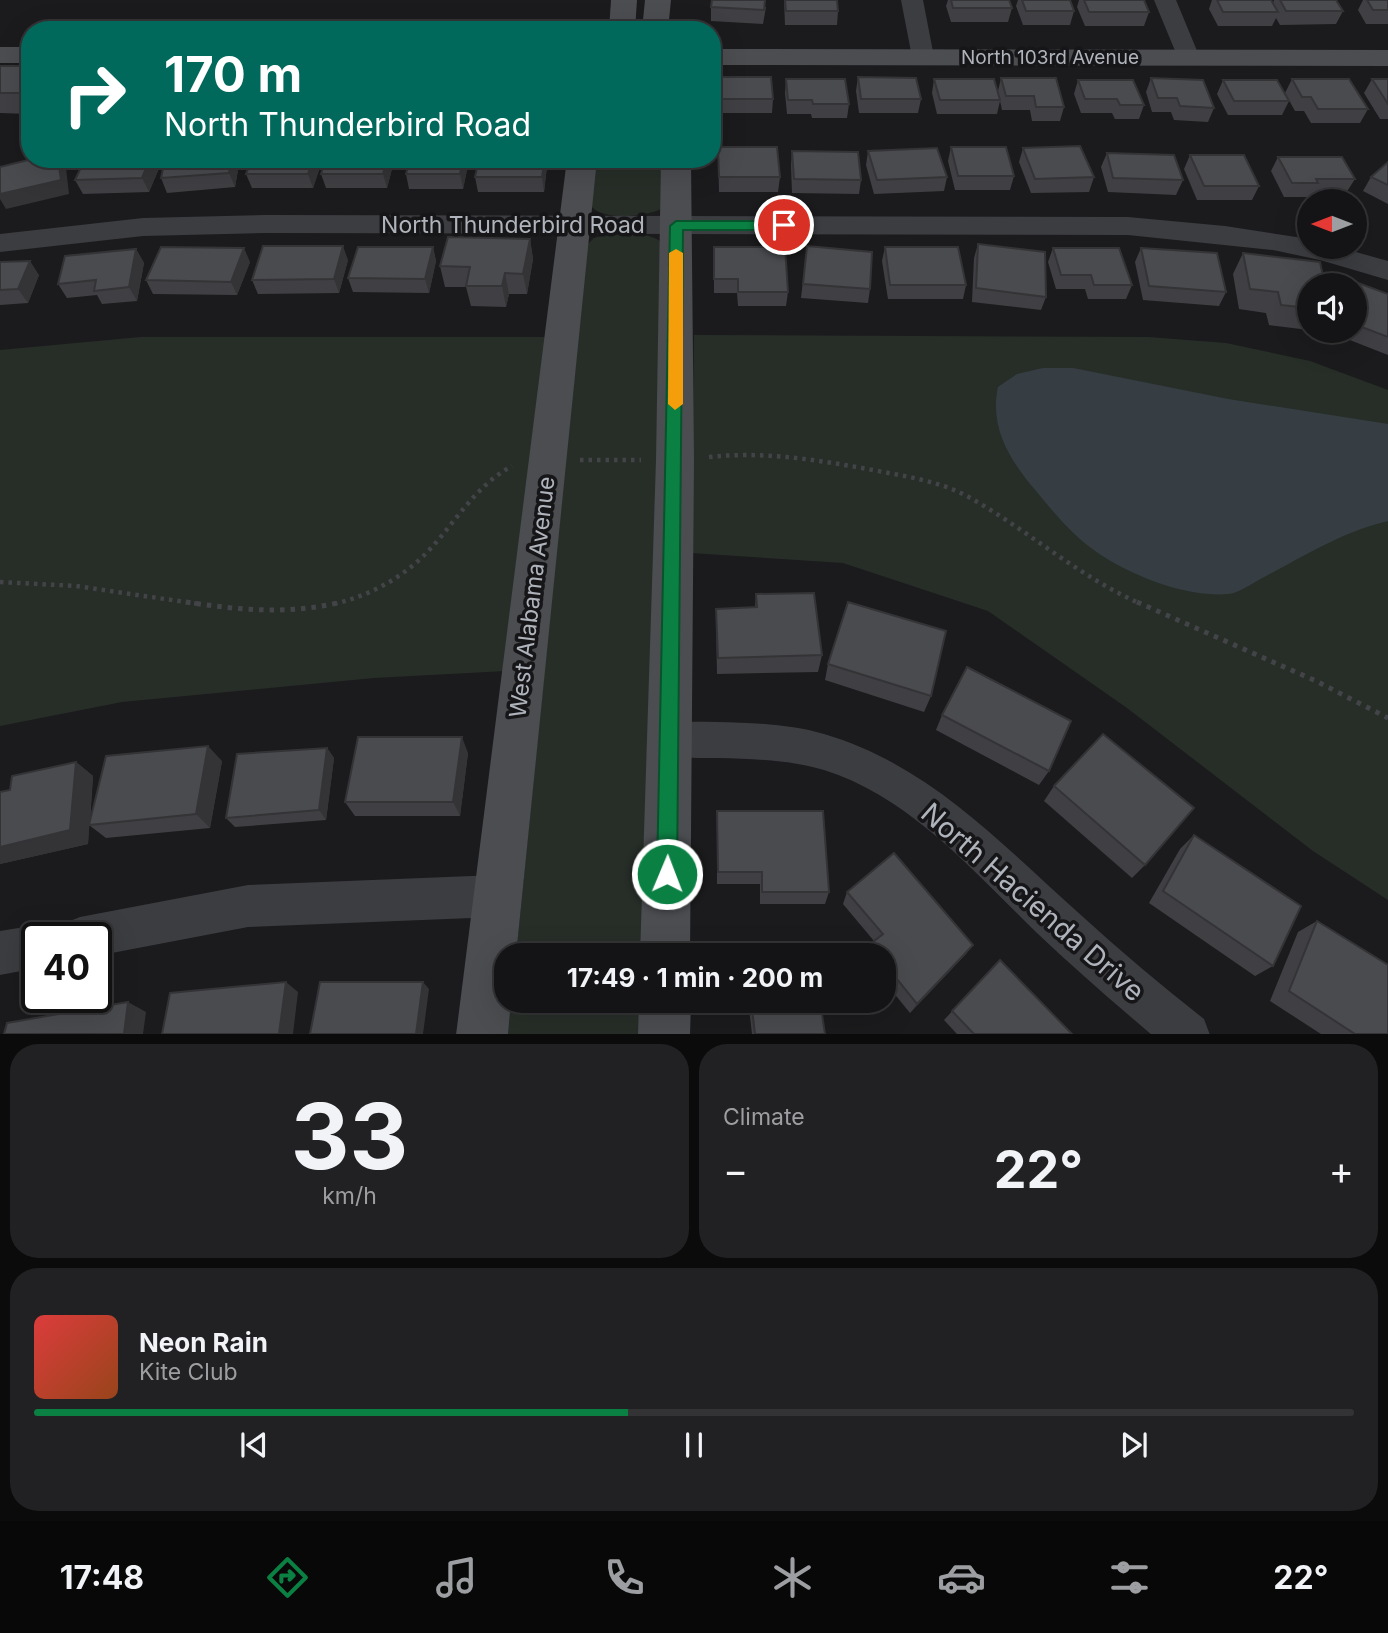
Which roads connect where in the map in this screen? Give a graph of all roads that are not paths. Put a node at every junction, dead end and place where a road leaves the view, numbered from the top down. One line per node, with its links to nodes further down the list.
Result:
1 (624, 0): 5 (street)
2 (659, 0): 6 (street)
3 (912, 0): 10 (street)
4 (1165, 0): 11 (street)
5 (623, 21)
6 (656, 21)
7 (0, 55): 8 (street)
8 (21, 55)
9 (721, 57): 10 (street, North 103rd Avenue)
10 (923, 57): 11 (street, North 103rd Avenue)
11 (1189, 58): 12 (street, North 103rd Avenue)
12 (1388, 58)
13 (581, 168): 15 (street, West Alabama Avenue)
14 (676, 168): 16 (street)
15 (576, 226): 16 (street, North Thunderbird Road); 17 (street, North Thunderbird Road); 20 (street, West Alabama Avenue)
16 (676, 226): 18 (street, North Thunderbird Road); 19 (street)
17 (0, 243)
18 (1388, 271)
19 (670, 738): 22 (street); 28 (street, North Hacienda Drive)
20 (497, 896): 21 (street); 26 (street, West Alabama Avenue)
21 (112, 932)
22 (666, 943)
23 (21, 949): 24 (street)
24 (0, 953)
25 (664, 1013): 27 (street)
26 (482, 1034)
27 (664, 1034)
28 (1188, 1034)

